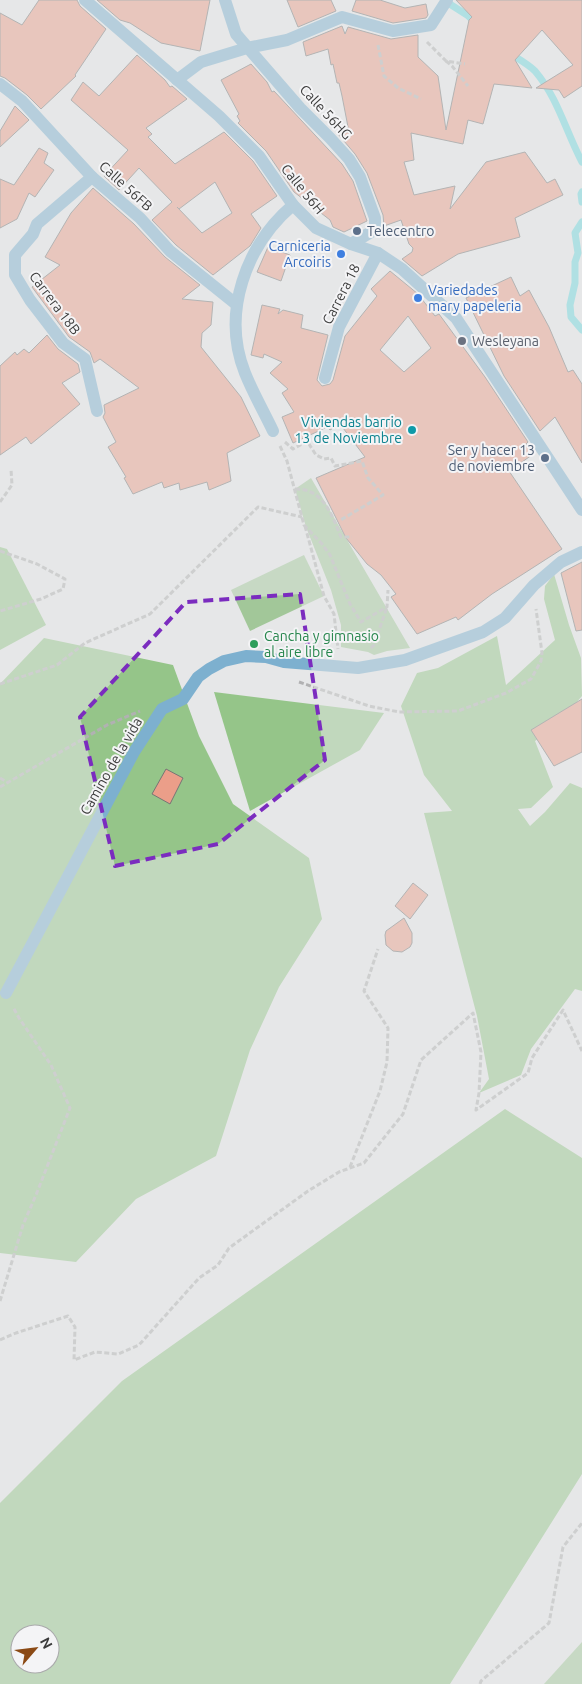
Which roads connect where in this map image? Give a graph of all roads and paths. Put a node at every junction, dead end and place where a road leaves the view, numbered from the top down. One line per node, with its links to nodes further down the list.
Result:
1 (85, 0): 9 (street, Calle 56H)
2 (225, 0): 6 (street, Calle 56HG)
3 (445, 4): 4 (street)
4 (412, 28): 5 (street); 7 (path)
5 (393, 31): 6 (street); 12 (path)
6 (247, 48): 9 (street); 15 (street, Calle 56HG)
7 (446, 61): 8 (path); 11 (path)
8 (465, 64)
9 (177, 80): 14 (street, Calle 56H)
10 (0, 84): 13 (street, Calle 56FB)
11 (468, 86)
12 (421, 99)
13 (92, 177): 17 (street, Calle 56FB); 19 (street, Carrera 18B)
14 (294, 205): 15 (street, Calle 56H); 17 (street)
15 (351, 244): 16 (street, Calle 56H)
16 (378, 254): 18 (street, Carrera 18); 24 (street, Calle 56H)
17 (236, 304): 20 (street)
18 (325, 378)
19 (98, 411)
20 (273, 431): 22 (path); 26 (path)
21 (11, 468): 23 (path)
22 (295, 489): 25 (path); 28 (path)
23 (0, 502)
24 (582, 510)
25 (302, 517): 27 (path); 38 (path)
26 (339, 521)
27 (304, 525): 33 (path); 35 (path)
28 (352, 537)
29 (0, 552): 34 (path)
30 (582, 552): 31 (street, Camino de la vida)
31 (534, 585): 37 (path); 39 (street, Camino de la vida)
32 (388, 590): 33 (path)
33 (387, 606): 36 (path)
34 (0, 611)
35 (346, 652)
36 (368, 652)
37 (298, 682)
38 (0, 684)
39 (162, 709): 41 (path); 44 (street, Camino de la vida)
40 (0, 778): 41 (path)
41 (7, 782): 42 (path)
42 (0, 787)
43 (378, 948): 46 (path)
44 (6, 993): 47 (path)
45 (582, 1050): 46 (path)
46 (350, 1168): 48 (path)
47 (0, 1302)
48 (0, 1340)
49 (582, 1523): 50 (path)
50 (480, 1684)

